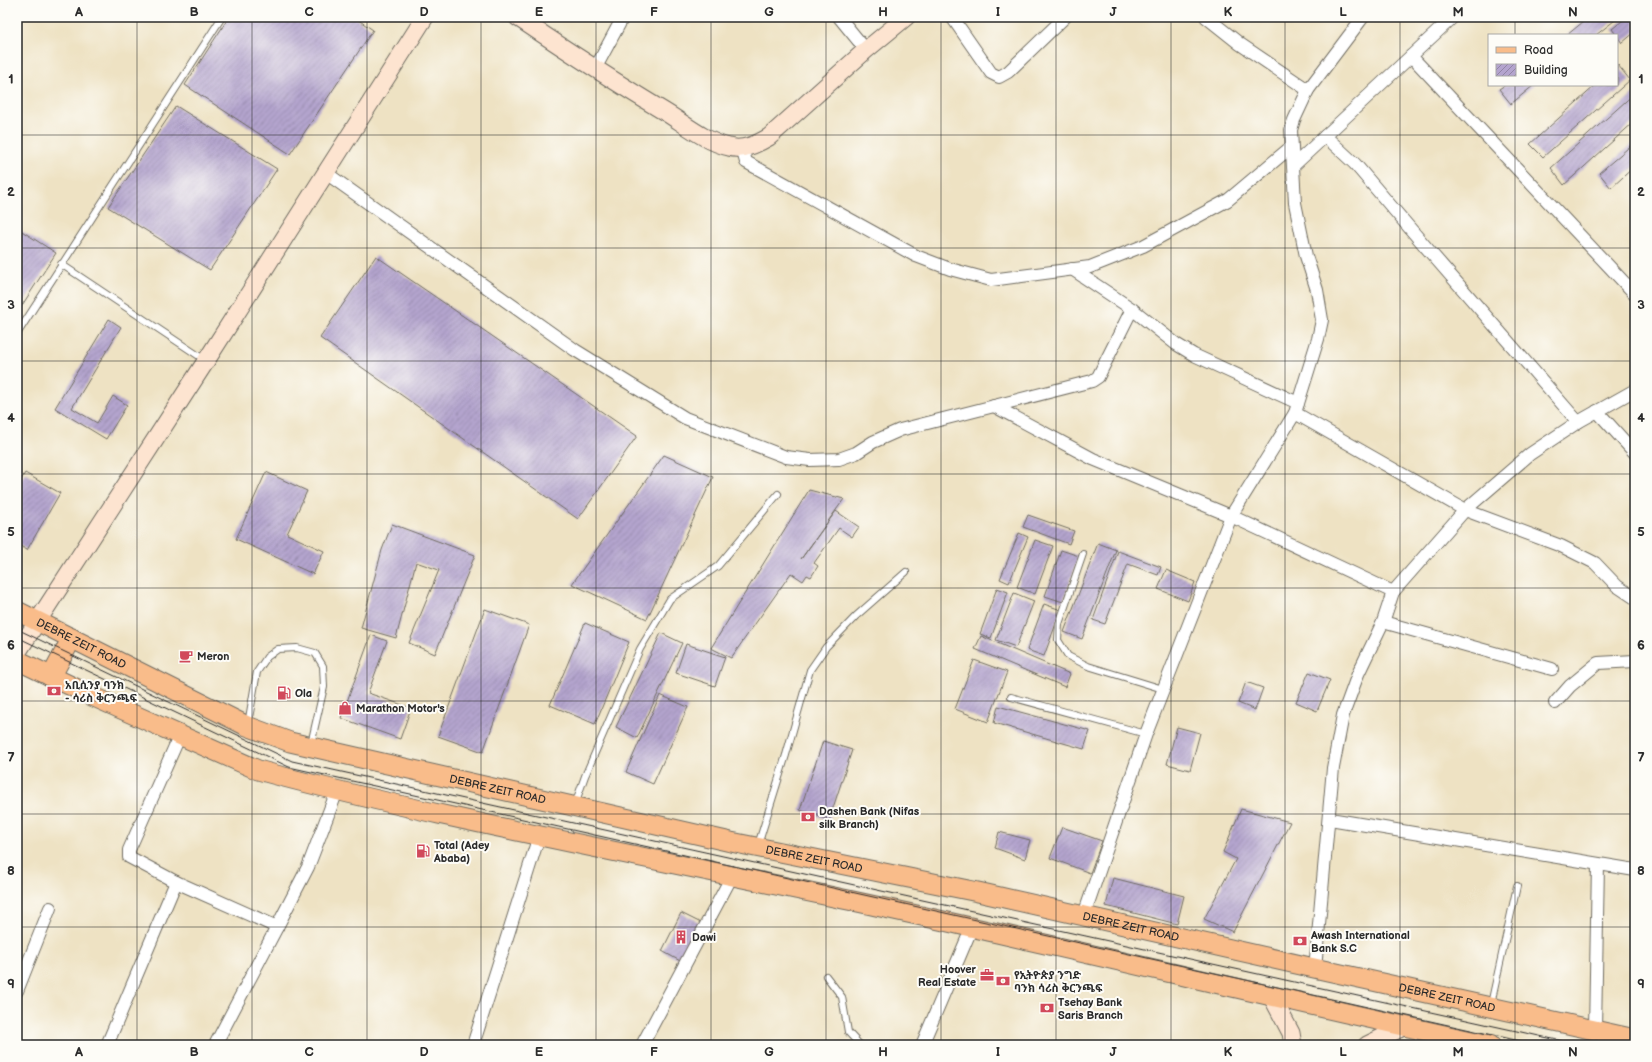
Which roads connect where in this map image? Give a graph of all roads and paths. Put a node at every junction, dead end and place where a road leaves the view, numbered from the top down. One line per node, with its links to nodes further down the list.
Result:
1 (222, 17): 21 (lane)
2 (426, 17): 20 (street)
3 (517, 17): 14 (street)
4 (623, 17): 14 (street)
5 (839, 17): 12 (street)
6 (906, 17): 12 (street)
7 (952, 17): 8 (street)
8 (1065, 17)
9 (1206, 17): 15 (street)
10 (1363, 17): 15 (street)
11 (1453, 17): 13 (street)
12 (866, 50): 18 (street)
13 (1411, 56): 16 (street); 23 (street)
14 (595, 70): 18 (street)
15 (1308, 90): 17 (street)
16 (1325, 136): 19 (street); 31 (street)
17 (1291, 147): 19 (street); 22 (street)
18 (742, 148): 22 (street)
19 (1293, 166): 29 (street)
20 (326, 173): 26 (street); 28 (street)
21 (61, 264): 25 (lane); 26 (lane)
22 (1072, 269): 24 (street)
23 (1635, 294)
24 (1132, 309): 28 (street); 29 (street)
25 (17, 334)
26 (206, 361): 41 (street)
27 (1635, 390): 30 (street)
28 (994, 406): 35 (street)
29 (1296, 408): 34 (street); 35 (street)
30 (1597, 411): 31 (street); 32 (street)
31 (1578, 422): 34 (street)
32 (1635, 453)
33 (778, 494): 57 (lane)
34 (1464, 510): 38 (street); 39 (street)
35 (1231, 516): 38 (street); 49 (street)
36 (1083, 554): 49 (lane)
37 (906, 572): 60 (lane)
38 (1393, 592): 42 (street)
39 (1635, 598)
40 (17, 610): 41 (main road, DEBRE ZEIT ROAD)
41 (38, 622): 43 (main road, DEBRE ZEIT ROAD); 44 (street)
42 (1383, 622): 47 (street); 58 (street)
43 (72, 638): 48 (main road); 52 (main road, DEBRE ZEIT ROAD)
44 (17, 653)
45 (17, 660): 48 (main road)
46 (1635, 661): 51 (street)
47 (1552, 669)
48 (51, 677): 54 (main road)
49 (1163, 689): 53 (street)
50 (1011, 697): 53 (lane)
51 (1555, 703)
52 (248, 726): 55 (main road, DEBRE ZEIT ROAD); 55 (lane)
53 (1146, 734): 67 (street)
54 (180, 735): 56 (main road); 64 (street)
55 (310, 747): 57 (main road, DEBRE ZEIT ROAD)
56 (337, 791): 59 (main road); 68 (street)
57 (574, 806): 60 (main road, DEBRE ZEIT ROAD)
58 (1330, 819): 61 (street); 70 (street)
59 (539, 836): 63 (main road); 81 (street)
60 (757, 847): 67 (main road, DEBRE ZEIT ROAD)
61 (1598, 864): 62 (street); 76 (street)
62 (1635, 870)
63 (732, 876): 69 (main road); 82 (street)
64 (176, 882): 68 (street); 79 (street)
65 (1517, 886): 74 (lane)
66 (50, 908): 72 (street)
67 (1084, 915): 70 (main road, DEBRE ZEIT ROAD)
68 (277, 927): 80 (street)
69 (972, 927): 73 (main road); 84 (street)
70 (1315, 968): 74 (main road, DEBRE ZEIT ROAD)
71 (826, 976): 83 (lane)
72 (17, 990)
73 (1272, 997): 75 (main road); 85 (street)
74 (1490, 1007): 76 (main road, DEBRE ZEIT ROAD)
75 (1405, 1026): 78 (main road); 86 (street)
76 (1595, 1030): 77 (main road, DEBRE ZEIT ROAD)
77 (1635, 1039)
78 (1485, 1044)
79 (107, 1045)
80 (215, 1045)
81 (473, 1045)
82 (642, 1045)
83 (860, 1045)
84 (922, 1045)
85 (1294, 1045)
86 (1367, 1045)

